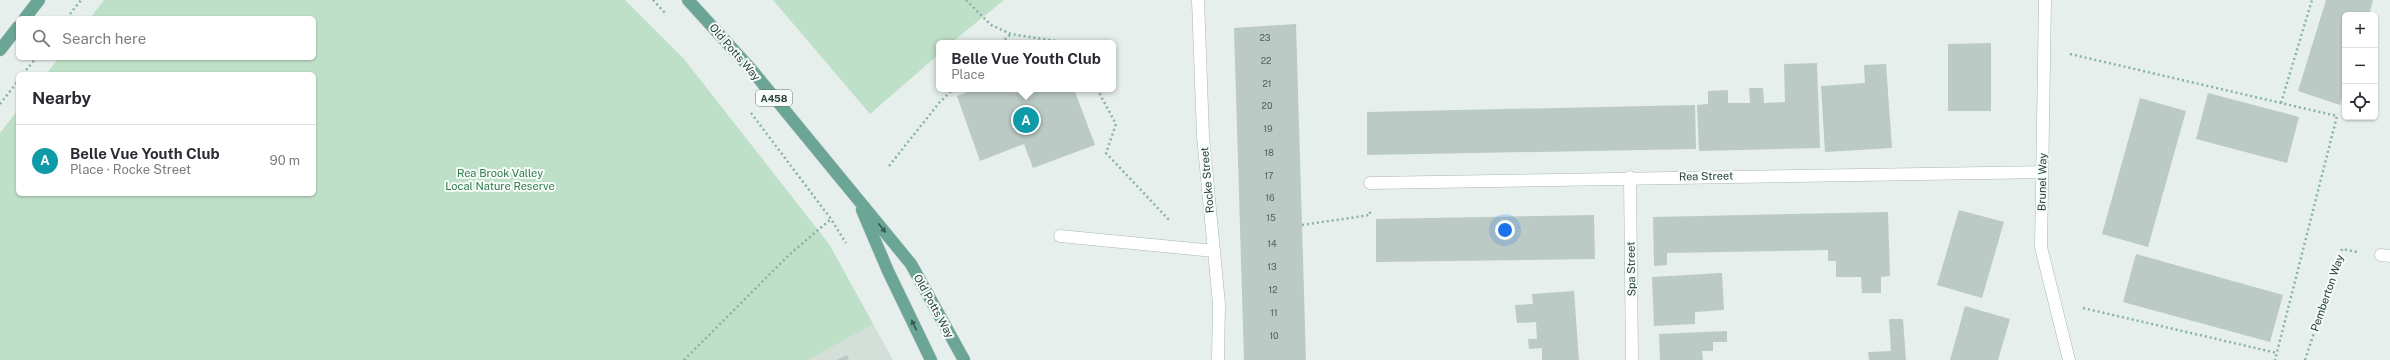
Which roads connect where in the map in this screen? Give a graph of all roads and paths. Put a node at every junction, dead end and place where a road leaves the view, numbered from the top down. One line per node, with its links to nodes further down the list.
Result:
1 (39, 0): 9 (main road)
2 (81, 0): 10 (path)
3 (653, 0): 11 (path)
4 (688, 0): 30 (main road, Old Potts Way / A458)
5 (966, 0): 13 (path)
6 (1198, 0): 36 (street, Rocke Street)
7 (2045, 0): 16 (street, Brunel Way)
8 (2312, 0): 23 (path)
9 (27, 16)
10 (69, 16)
11 (669, 17)
12 (16, 30): 17 (main road)
13 (1011, 34): 14 (path); 15 (path)
14 (1004, 40)
15 (1050, 40)
16 (2044, 48): 23 (path); 27 (street, Brunel Way)
17 (0, 50)
18 (34, 60): 19 (path)
19 (26, 72)
20 (16, 84): 24 (path)
21 (950, 92): 26 (path)
22 (1099, 92): 35 (path)
23 (2281, 103): 39 (path)
24 (0, 104)
25 (750, 112): 31 (path)
26 (889, 166)
27 (2042, 172): 28 (street, Rea Street); 38 (street, Brunel Way)
28 (1630, 177): 29 (street, Rea Street); 44 (street, Spa Street)
29 (1370, 182): 32 (path)
30 (857, 197): 41 (main road, Old Potts Way / A458, one-way to 30); 42 (main road, Old Potts Way / A458, one-way to 42)
31 (831, 219): 34 (path); 40 (path)
32 (1302, 225)
33 (1060, 236): 35 (street)
34 (848, 246)
35 (1196, 249): 36 (street)
36 (1214, 251): 43 (street, Rocke Street)
37 (2386, 256): 47 (path, Pemberton Way)
38 (2054, 301): 39 (path); 45 (street, Brunel Way)
39 (2277, 353): 46 (path)
40 (684, 360)
41 (931, 360)
42 (964, 360)
43 (1218, 360)
44 (1632, 360)
45 (2068, 360)
46 (2275, 360)
47 (2305, 360)

